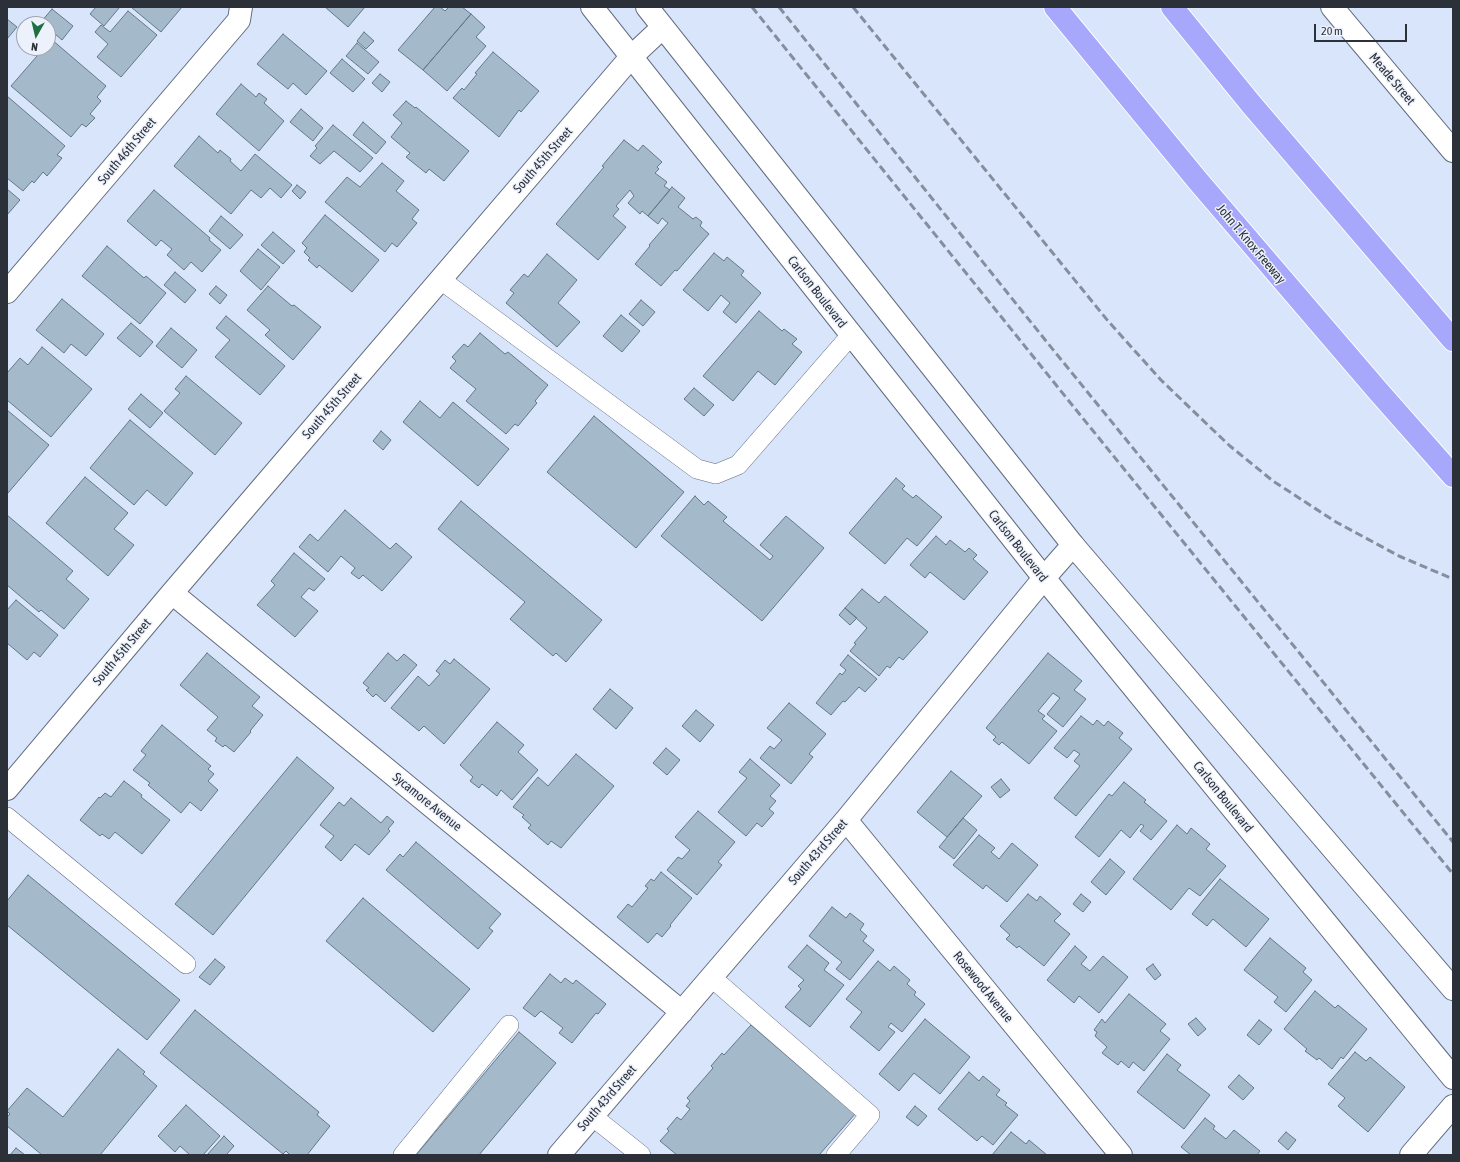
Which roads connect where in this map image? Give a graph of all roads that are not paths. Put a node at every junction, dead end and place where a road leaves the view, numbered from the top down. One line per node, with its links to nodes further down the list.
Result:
1 (241, 7): 11 (street, South 46th Street)
2 (592, 7): 8 (street, Carlson Boulevard)
3 (647, 7): 7 (street)
4 (1055, 7): 14 (highway, John T. Knox Freeway)
5 (1172, 7): 13 (highway)
6 (1332, 7): 9 (street, Meade Street)
7 (662, 28): 8 (street, South 45th Street); 15 (street)
8 (631, 57): 10 (street, South 45th Street); 12 (street, Carlson Boulevard)
9 (1453, 151)
10 (441, 280): 12 (lane); 17 (street, South 45th Street)
11 (7, 292)
12 (851, 335): 16 (street, Carlson Boulevard)
13 (1453, 340)
14 (1453, 476)
15 (1073, 545): 16 (street, South 43rd Street); 23 (street)
16 (1044, 578): 20 (street, South 43rd Street); 26 (street, Carlson Boulevard)
17 (172, 593): 18 (street, South 45th Street); 24 (street, Sycamore Avenue)
18 (7, 789)
19 (7, 817): 21 (lane)
20 (846, 820): 22 (street, South 43rd Street); 33 (street, Rosewood Avenue)
21 (186, 964)
22 (711, 977): 24 (street, South 43rd Street); 29 (lane)
23 (1453, 988)
24 (682, 1012): 28 (street, South 43rd Street)
25 (509, 1025): 30 (lane)
26 (1453, 1078)
27 (1453, 1106): 34 (street)
28 (592, 1116): 31 (street, South 43rd Street); 32 (lane)
29 (845, 1152)
30 (403, 1155)
31 (559, 1155)
32 (641, 1155)
33 (1121, 1155)
34 (1411, 1155)

